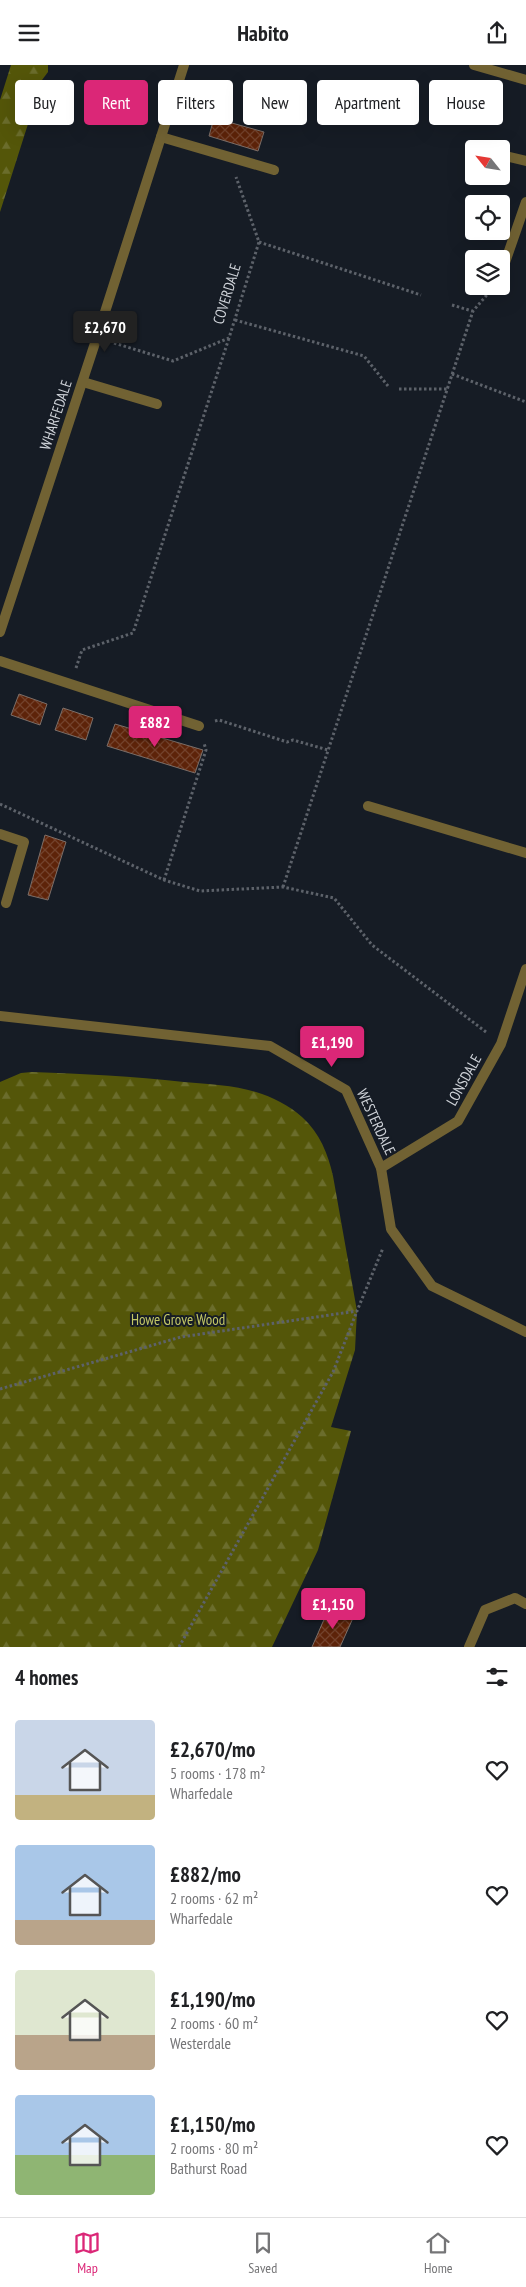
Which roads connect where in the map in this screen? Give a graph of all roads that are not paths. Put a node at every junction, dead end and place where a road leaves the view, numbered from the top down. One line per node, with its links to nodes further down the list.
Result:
1 (184, 65): 4 (street, WHARFEDALE)
2 (474, 65): 3 (street)
3 (526, 80)
4 (161, 137): 7 (street); 10 (street, WHARFEDALE)
5 (510, 157): 6 (street)
6 (526, 161)
7 (274, 170)
8 (526, 202): 9 (street)
9 (509, 250)
10 (83, 382): 11 (street); 12 (street, WHARFEDALE)
11 (157, 404)
12 (0, 631)
13 (0, 661): 14 (street)
14 (200, 726)
15 (368, 806): 17 (street)
16 (0, 834): 18 (street)
17 (526, 853)
18 (6, 903)
19 (526, 969): 21 (street, LONSDALE)
20 (0, 1016): 21 (street, WESTERDALE)
21 (381, 1168): 22 (street, WESTERDALE)
22 (526, 1332)
23 (526, 1604): 24 (street)
24 (469, 1647)

